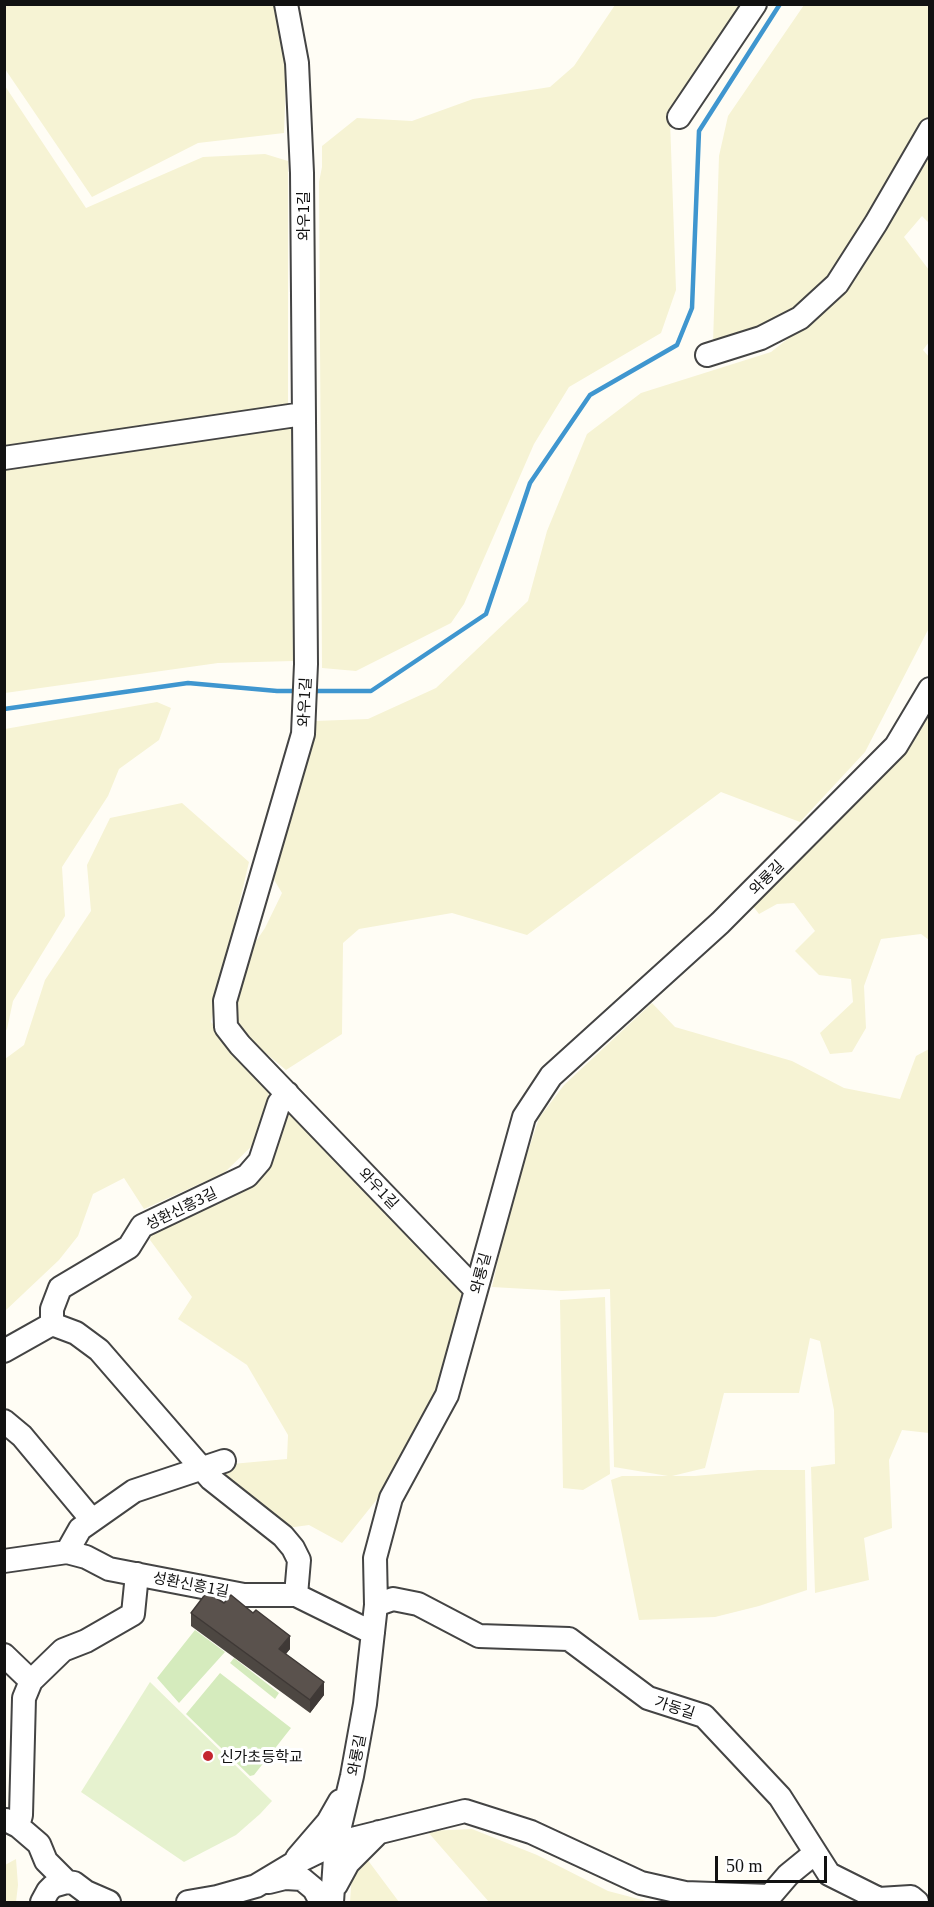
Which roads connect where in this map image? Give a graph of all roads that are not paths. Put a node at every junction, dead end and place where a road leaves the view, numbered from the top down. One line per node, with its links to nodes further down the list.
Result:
1 (286, 4): 6 (street, 와우1길)
2 (755, 4): 3 (street)
3 (679, 117)
4 (930, 130): 5 (street)
5 (707, 355)
6 (303, 414): 7 (street); 9 (street, 와우1길)
7 (4, 458)
8 (930, 689): 10 (street, 와룡길)
9 (287, 1093): 10 (street, 와우1길); 11 (street, 성환신흥3길)
10 (476, 1290): 21 (street, 와룡길)
11 (52, 1324): 12 (street); 15 (street)
12 (4, 1351)
13 (4, 1421): 16 (street)
14 (224, 1461): 15 (street)
15 (201, 1468): 16 (street); 20 (street)
16 (92, 1520): 17 (street)
17 (67, 1552): 18 (street, 성환신흥1길); 19 (street, 성환신흥1길)
18 (4, 1561)
19 (137, 1574): 20 (street, 성환신흥1길); 24 (street)
20 (296, 1595): 22 (street, 성환신흥1길)
21 (376, 1605): 22 (street, 와룡길); 29 (street, 가동길)
22 (373, 1633): 25 (street, 와룡길)
23 (4, 1655): 24 (street)
24 (31, 1682): 26 (street)
25 (348, 1790): 27 (street); 28 (street, 와룡길); 31 (street)
26 (11, 1823): 30 (street)
27 (380, 1831): 28 (street); 29 (street); 34 (street)
28 (336, 1843): 31 (street); 34 (street, 와룡길)
29 (815, 1853): 39 (street, 가동길)
30 (46, 1861): 33 (street); 36 (street)
31 (291, 1865): 32 (street)
32 (256, 1886): 34 (street); 35 (street)
33 (81, 1892): 36 (street); 37 (street)
34 (328, 1899)
35 (217, 1900): 38 (street)
36 (42, 1902)
37 (109, 1902)
38 (188, 1902)
39 (917, 1902)

